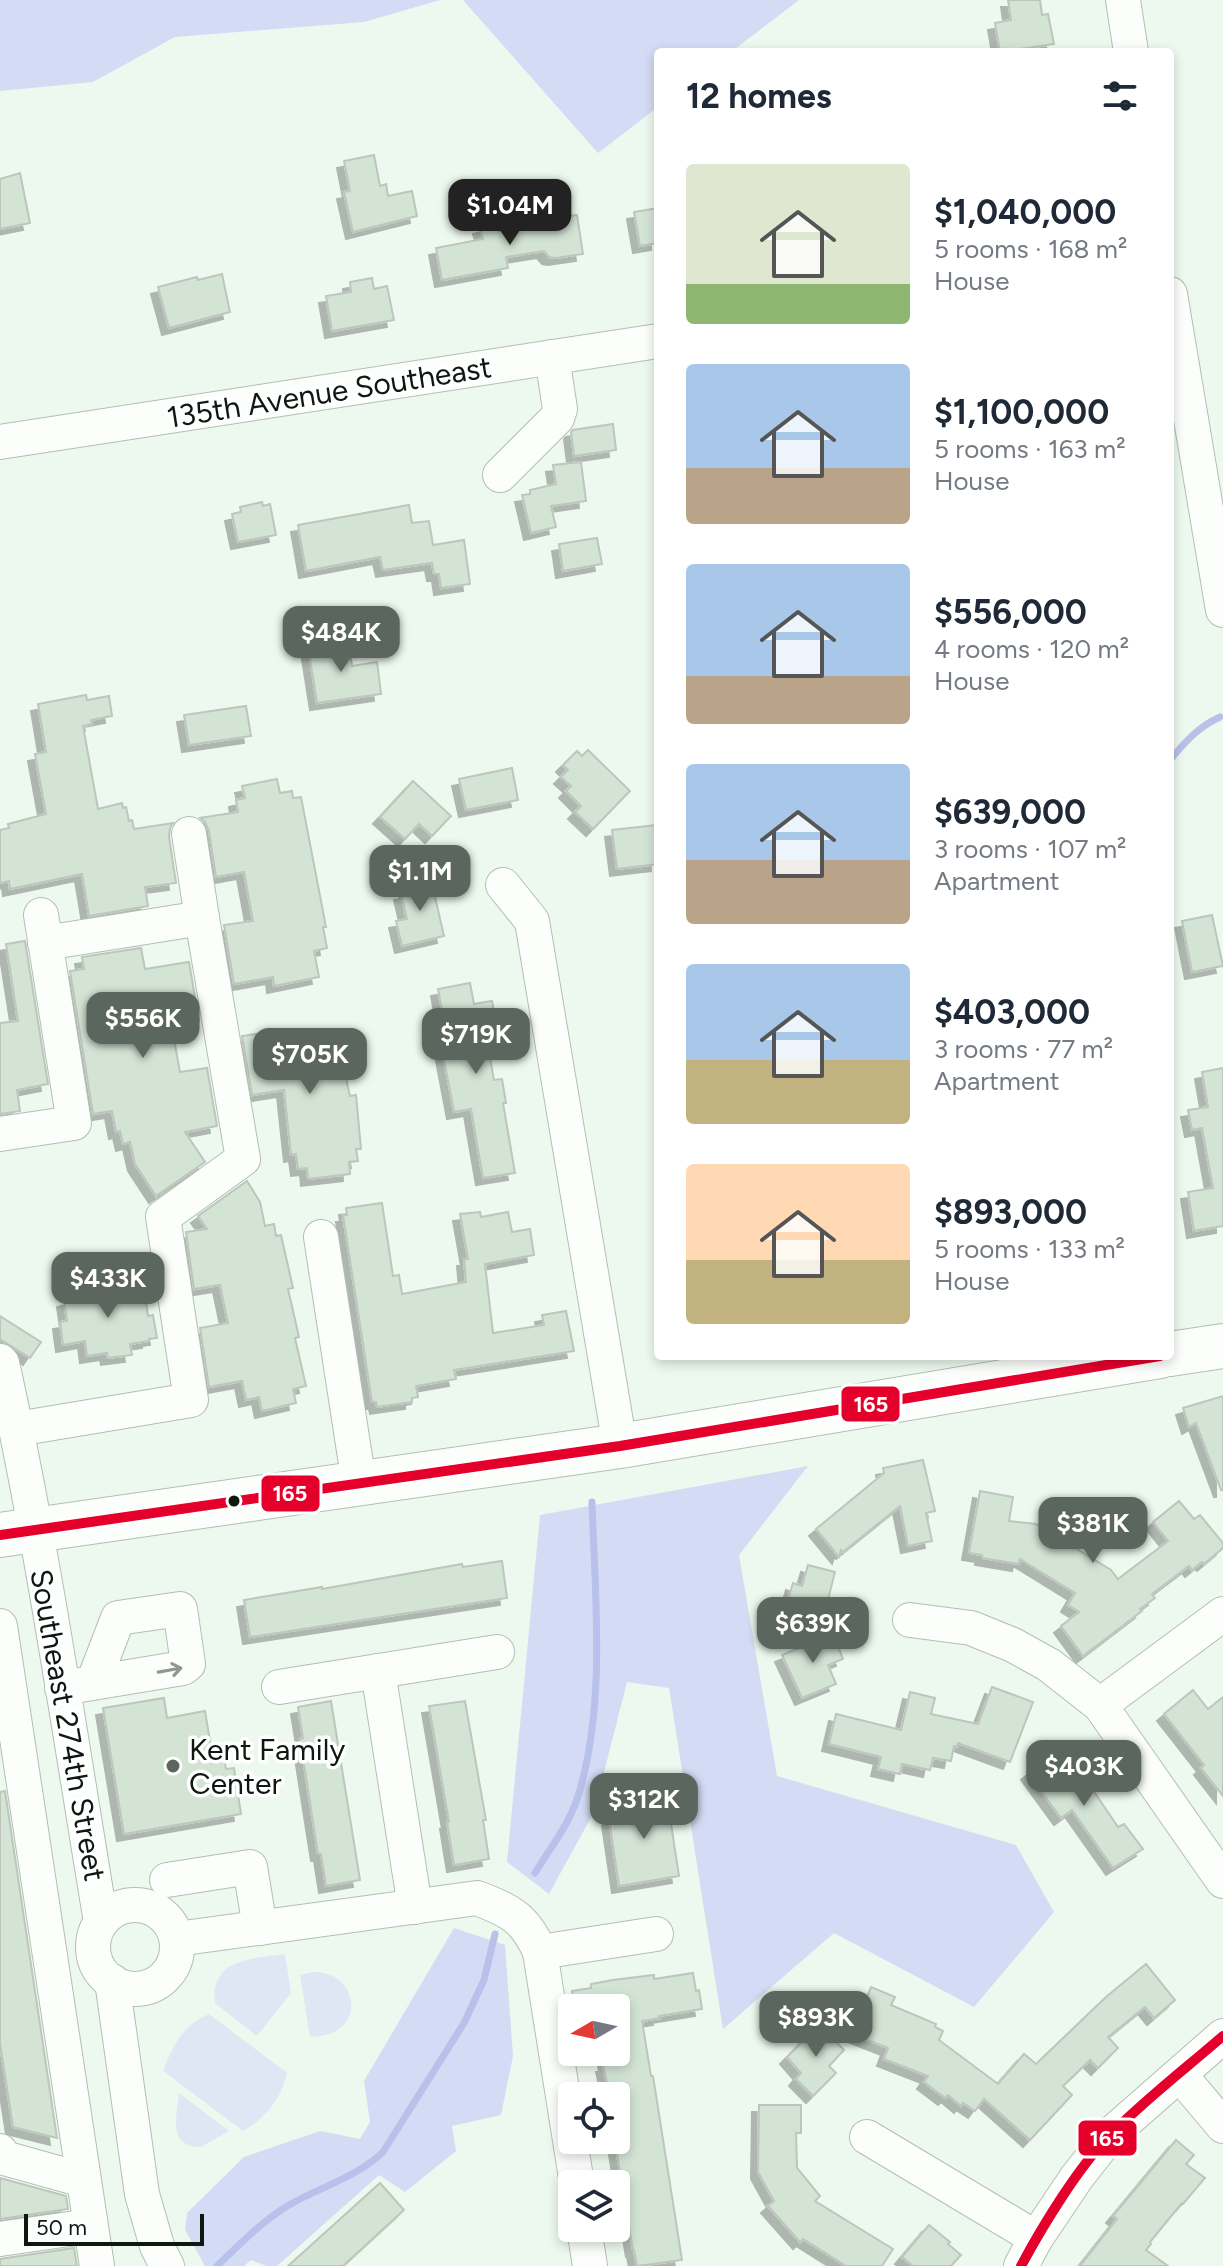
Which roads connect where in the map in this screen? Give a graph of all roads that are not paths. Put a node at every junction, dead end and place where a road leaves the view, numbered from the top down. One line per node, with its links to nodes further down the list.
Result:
1 (1123, 0): 2 (street)
2 (1130, 48)
3 (1174, 318): 8 (street)
4 (654, 342): 5 (street, 135th Avenue Southeast)
5 (552, 357): 6 (street, 135th Avenue Southeast); 7 (street)
6 (0, 442)
7 (500, 475)
8 (1223, 610)
9 (189, 834): 11 (street)
10 (503, 885): 19 (street)
11 (202, 918): 12 (street); 18 (street)
12 (0, 1134)
13 (321, 1237): 20 (street)
14 (1223, 1346): 15 (main road)
15 (1174, 1353)
16 (1136, 1360): 19 (main road)
17 (0, 1361): 18 (street, Southeast 274th Street)
18 (17, 1429): 21 (street, Southeast 274th Street)
19 (620, 1446): 20 (main road)
20 (359, 1483): 21 (main road)
21 (18, 1532): 32 (street, Southeast 274th Street)
22 (1223, 1614): 28 (street)
23 (910, 1620): 28 (street)
24 (0, 1626): 44 (street)
25 (497, 1652): 26 (street)
26 (378, 1671): 27 (street); 31 (street)
27 (279, 1687)
28 (1100, 1705): 30 (street)
29 (167, 1880): 33 (street)
30 (1223, 1881)
31 (415, 1907): 33 (street); 36 (street)
32 (101, 1922): 35 (street, Southeast 274th Street); 37 (street, Southeast 274th Street)
33 (260, 1928): 35 (street)
34 (656, 1934): 36 (street)
35 (177, 1939): 37 (street)
36 (540, 1952): 43 (street)
37 (112, 1981): 50 (street, Southeast 274th Street)
38 (1223, 2036): 39 (street)
39 (1180, 2075): 40 (street); 48 (street)
40 (1223, 2126)
41 (867, 2137): 48 (street)
42 (0, 2151): 44 (street)
43 (575, 2170)
44 (83, 2180): 45 (street)
45 (90, 2226): 46 (street); 49 (street)
46 (0, 2239)
47 (586, 2242): 51 (street)
48 (1028, 2252)
49 (97, 2266)
50 (167, 2266)
51 (590, 2266)

